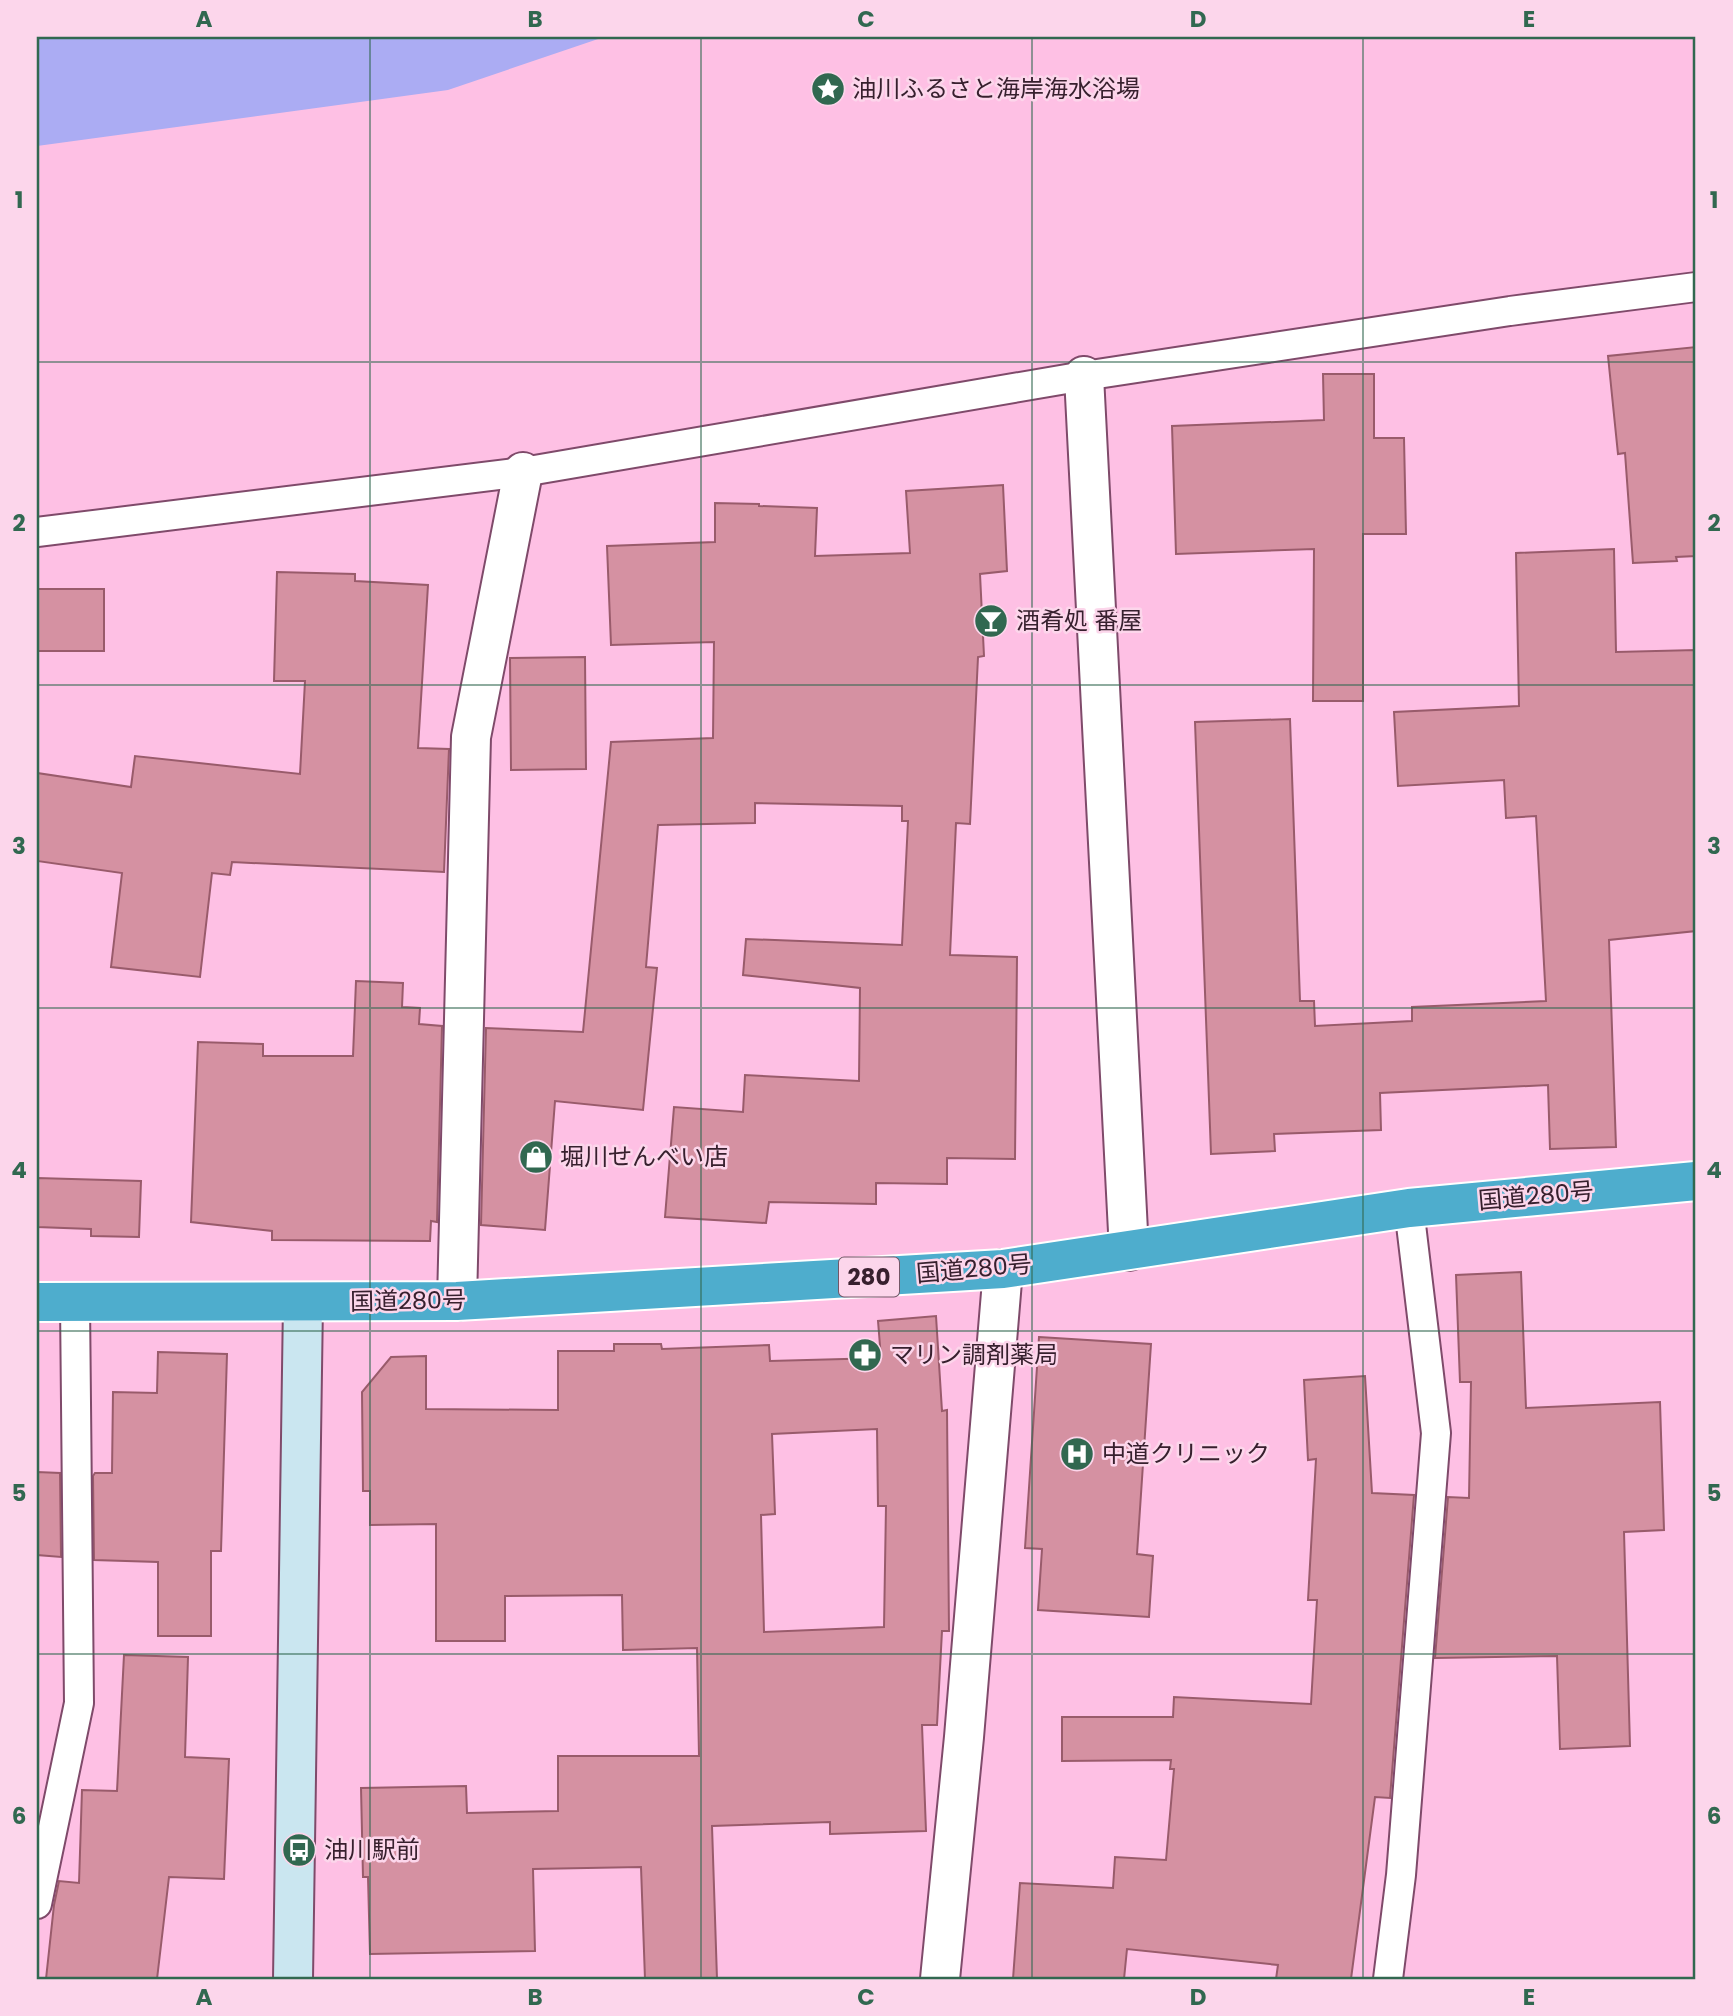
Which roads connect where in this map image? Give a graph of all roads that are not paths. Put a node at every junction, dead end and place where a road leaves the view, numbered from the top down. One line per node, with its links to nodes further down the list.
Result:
1 (1696, 287): 2 (lane)
2 (1084, 376): 3 (lane); 7 (street)
3 (523, 472): 4 (lane); 9 (street)
4 (37, 532)
5 (1696, 1181): 6 (highway, 国道280号 / 280)
6 (1409, 1208): 7 (highway, 国道280号 / 280); 16 (lane)
7 (1129, 1251): 8 (highway, 国道280号 / 280)
8 (1003, 1269): 9 (highway, 国道280号 / 280); 15 (street)
9 (457, 1301): 12 (highway, 国道280号 / 280)
10 (37, 1302): 11 (highway, 国道280号 / 280)
11 (75, 1303): 12 (highway, 国道280号 / 280); 13 (lane)
12 (303, 1303): 14 (street)
13 (37, 1904)
14 (293, 1979)
15 (940, 1979)
16 (1388, 1979)

